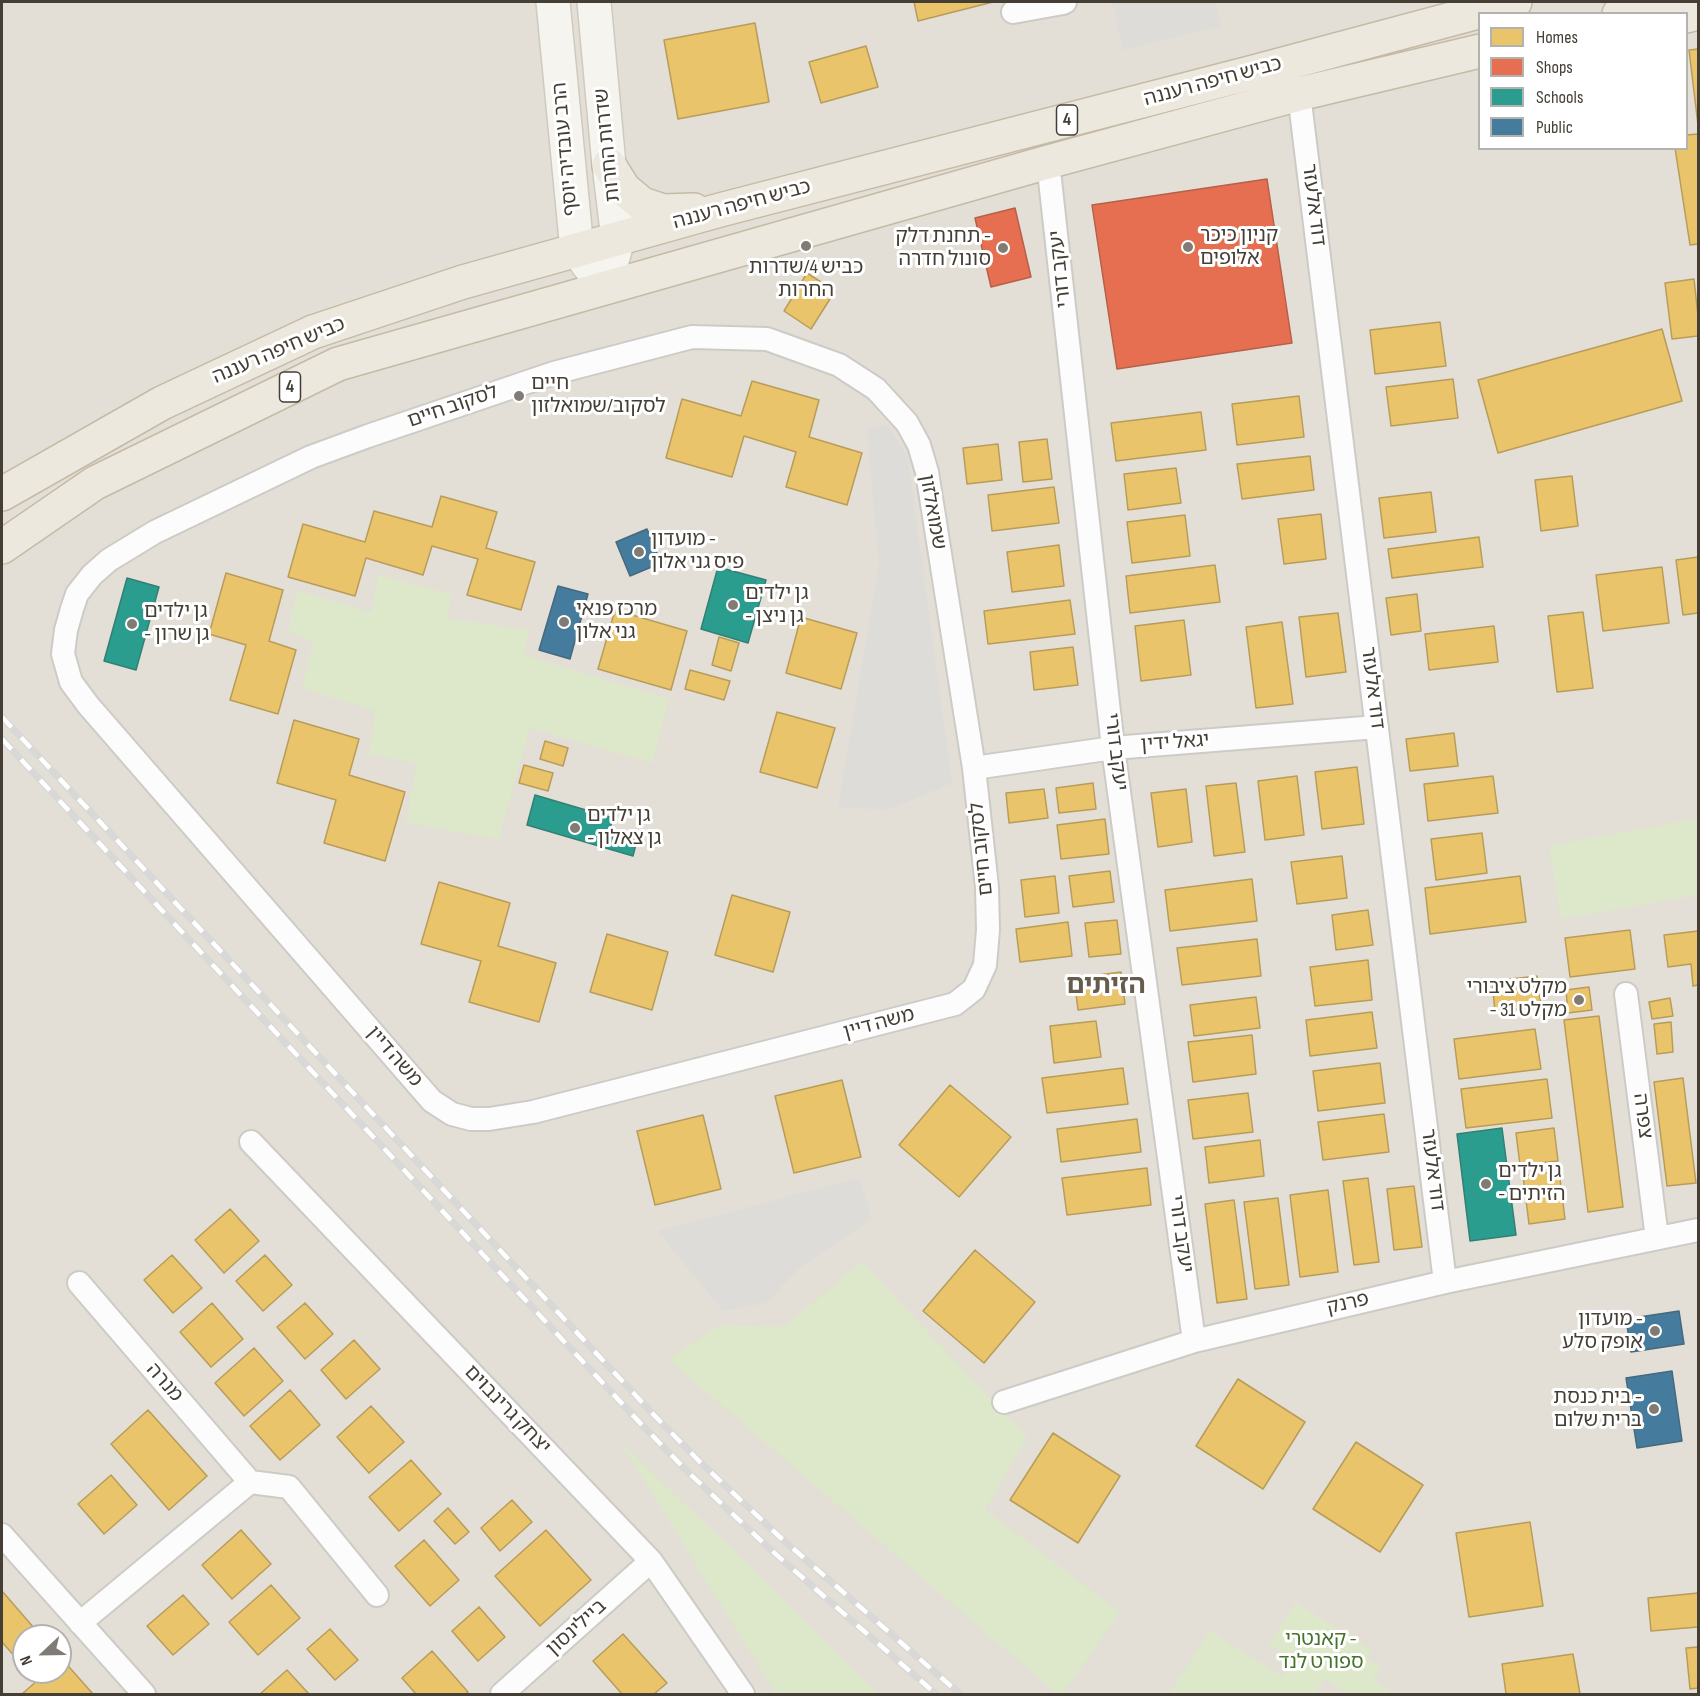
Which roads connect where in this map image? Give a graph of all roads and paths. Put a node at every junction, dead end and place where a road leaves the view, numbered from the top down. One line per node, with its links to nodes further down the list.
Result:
1 (553, 2): 14 (main road, הרב עובדיה יוסף)
2 (594, 2): 11 (main road, שדרות החרות)
3 (1065, 2): 6 (street)
4 (1515, 2): 12 (highway, כביש חיפה רעננה / 4)
5 (1665, 2): 7 (highway)
6 (1013, 12)
7 (1627, 12)
8 (1478, 51): 9 (highway, כביש חיפה רעננה / 4)
9 (1299, 94): 10 (highway, כביש חיפה רעננה / 4); 20 (street, דוד אלעזר)
10 (1048, 162): 15 (highway, כביש חיפה רעננה / 4); 21 (street, יעקב דורי)
11 (609, 165): 12 (highway); 13 (main road, שדרות החרות)
12 (720, 210): 13 (highway, כביש חיפה רעננה / 4)
13 (618, 240): 14 (highway, כביש חיפה רעננה / 4); 15 (main road, שדרות החרות)
14 (577, 250): 15 (main road); 17 (highway, כביש חיפה רעננה / 4)
15 (605, 287): 19 (highway, כביש חיפה רעננה / 4)
16 (767, 339): 18 (street, לסקוב חיים); 22 (street, שמואלזון)
17 (2, 494)
18 (155, 532): 23 (street, משה דיין)
19 (2, 547)
20 (1377, 728): 21 (street, יגאל ידין); 28 (street, דוד אלעזר)
21 (1113, 748): 22 (street, יגאל ידין); 30 (street, יעקב דורי)
22 (974, 768): 23 (street, לסקוב חיים)
23 (988, 930)
24 (1626, 994): 27 (street, צפרה)
25 (251, 1142): 34 (street, יצחק גרינבוים)
26 (1698, 1230): 27 (street, פרנק)
27 (1657, 1238): 28 (street, פרנק)
28 (1445, 1282): 30 (street, פרנק)
29 (79, 1283): 32 (street, מנרה)
30 (1194, 1341): 31 (street, פרנק)
31 (1004, 1402)
32 (249, 1482): 35 (street); 36 (street)
33 (2, 1535): 36 (street)
34 (651, 1561): 38 (street, ביילינסון); 39 (street, יצחק גרינבוים)
35 (377, 1595)
36 (80, 1623): 37 (street)
37 (144, 1695)
38 (502, 1695)
39 (743, 1695)

